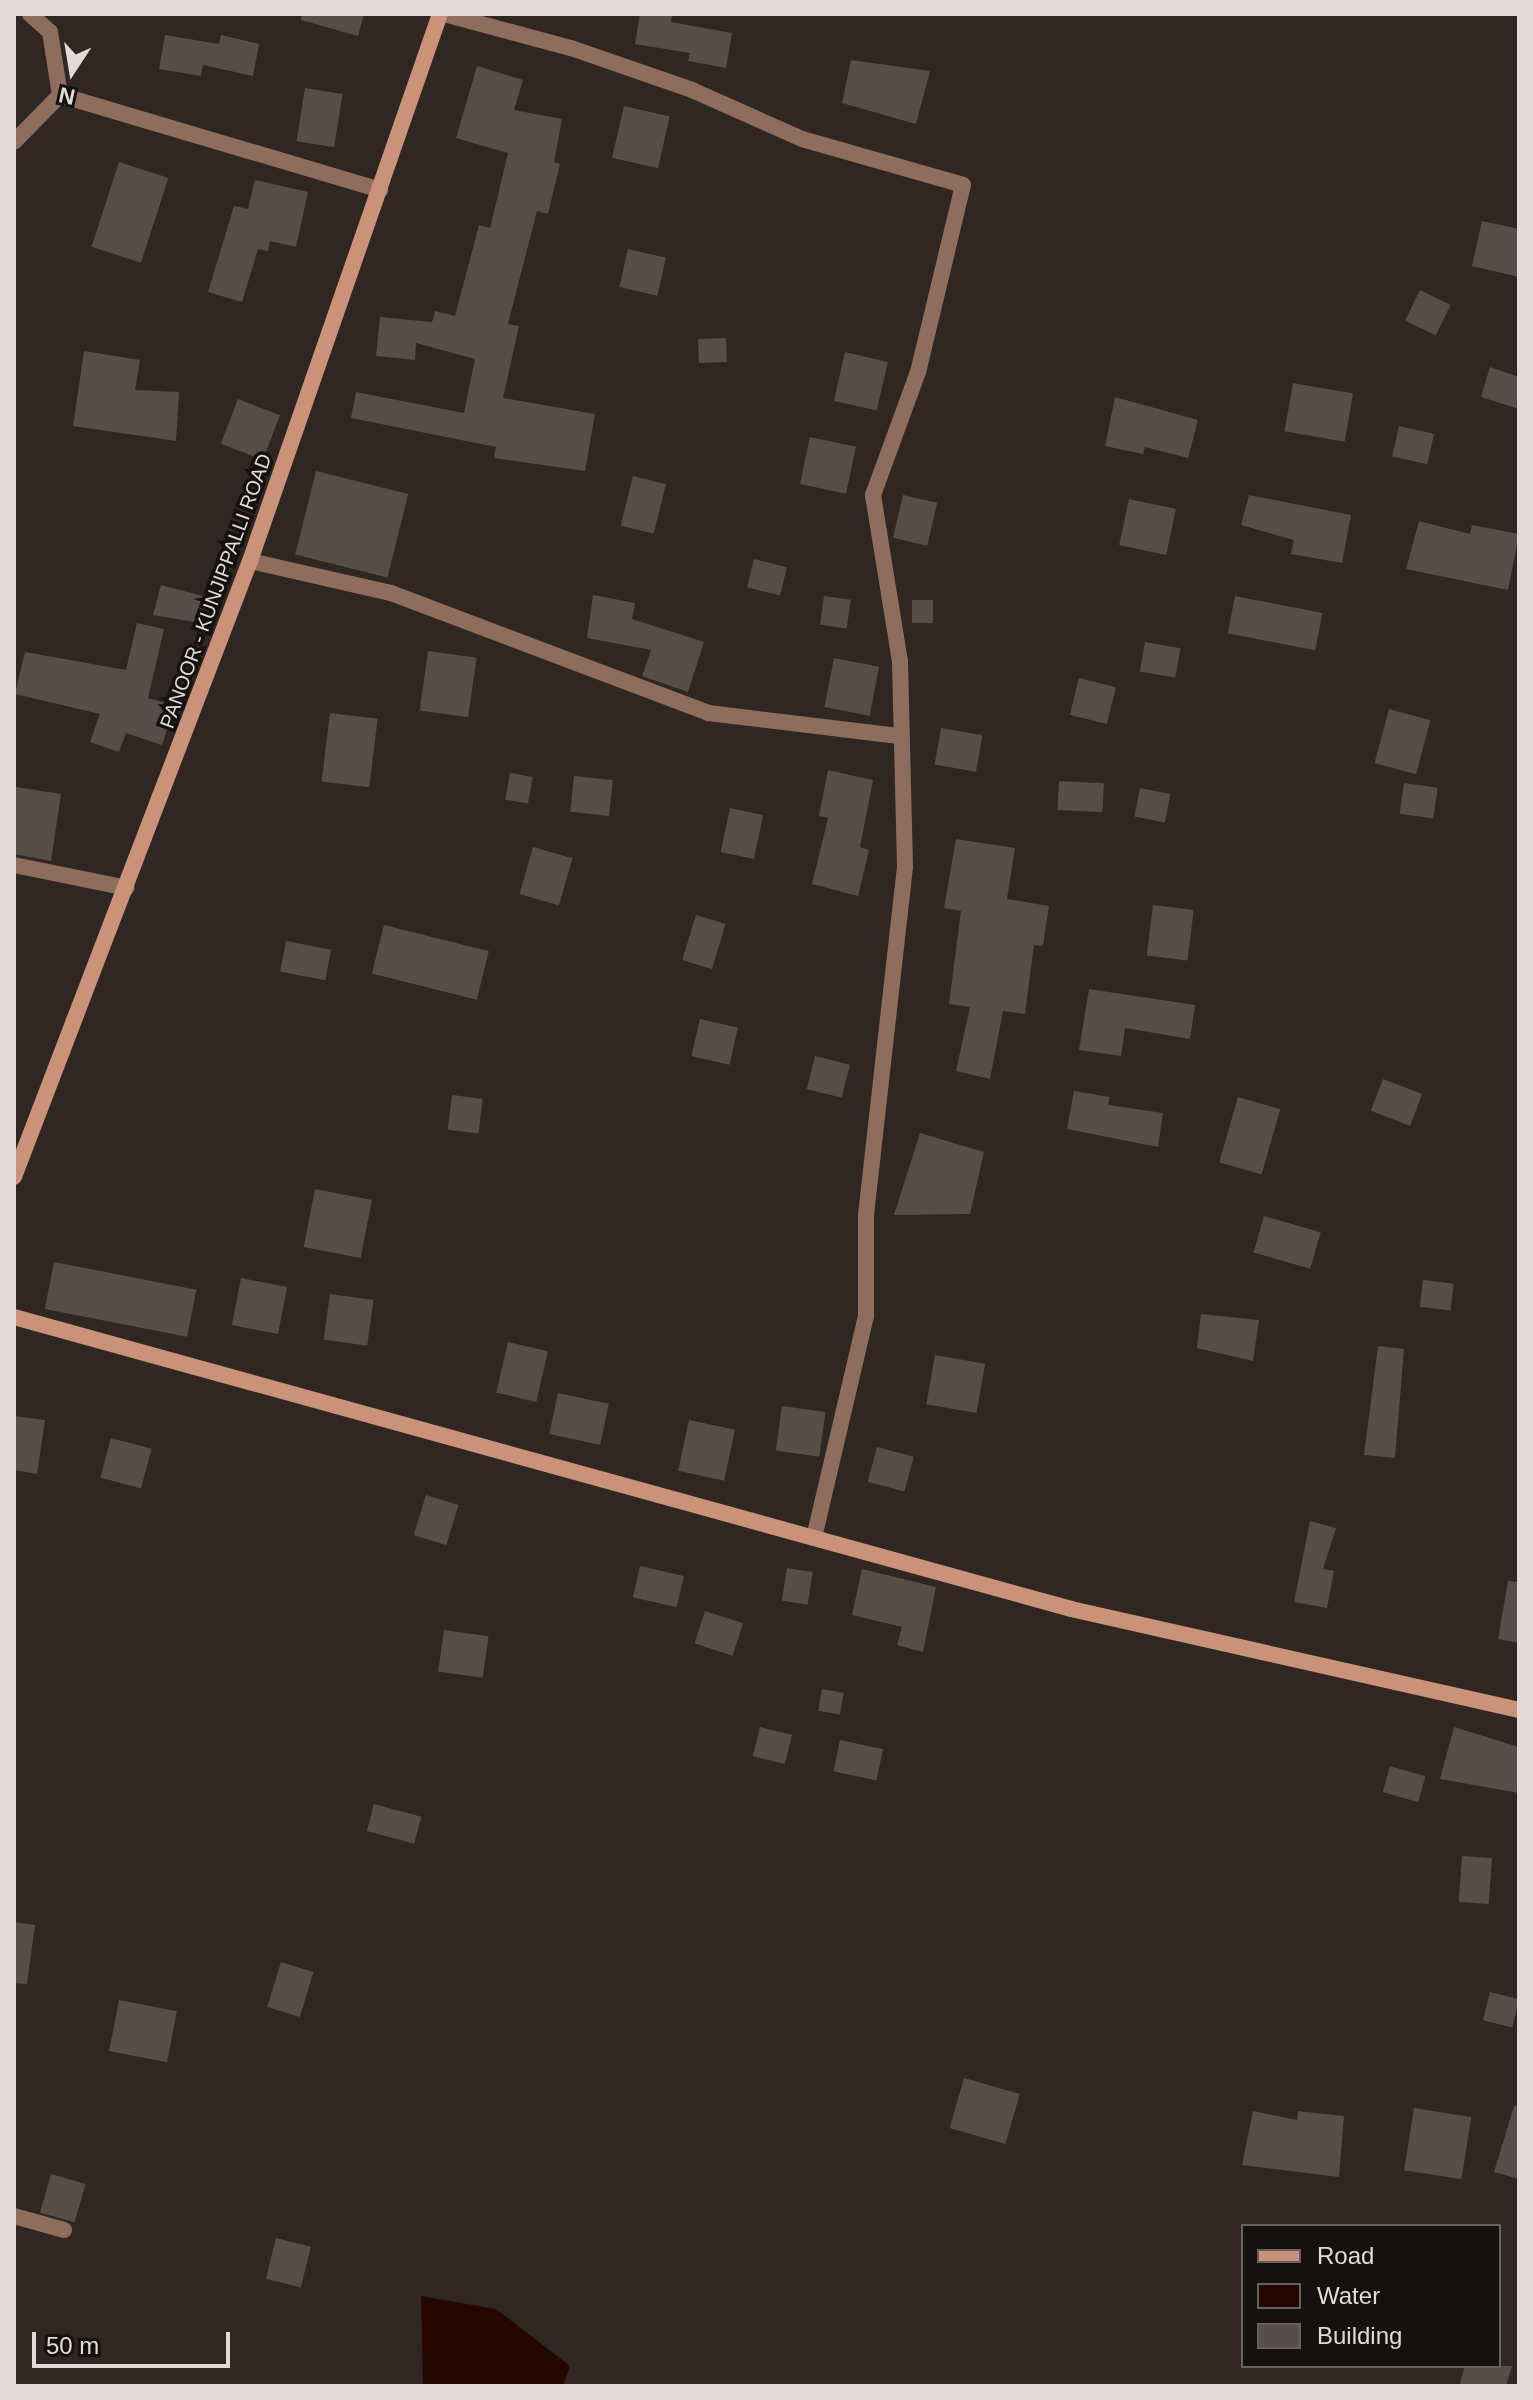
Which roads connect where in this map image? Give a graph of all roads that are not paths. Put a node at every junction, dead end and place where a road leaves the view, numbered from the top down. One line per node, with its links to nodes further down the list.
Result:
1 (30, 14): 3 (street)
2 (442, 14): 5 (street, PANOOR - KUNJIPPALLI ROAD); 7 (street)
3 (60, 95): 4 (street); 5 (street)
4 (14, 142)
5 (380, 190): 6 (street, PANOOR - KUNJIPPALLI ROAD)
6 (250, 561): 7 (street); 9 (street, PANOOR - KUNJIPPALLI ROAD)
7 (899, 736): 12 (street)
8 (14, 865): 9 (street)
9 (127, 888): 10 (street, PANOOR - KUNJIPPALLI ROAD)
10 (14, 1177)
11 (14, 1317): 12 (street)
12 (814, 1538): 13 (street)
13 (1519, 1710)
14 (14, 2216): 15 (street)
15 (64, 2230)

